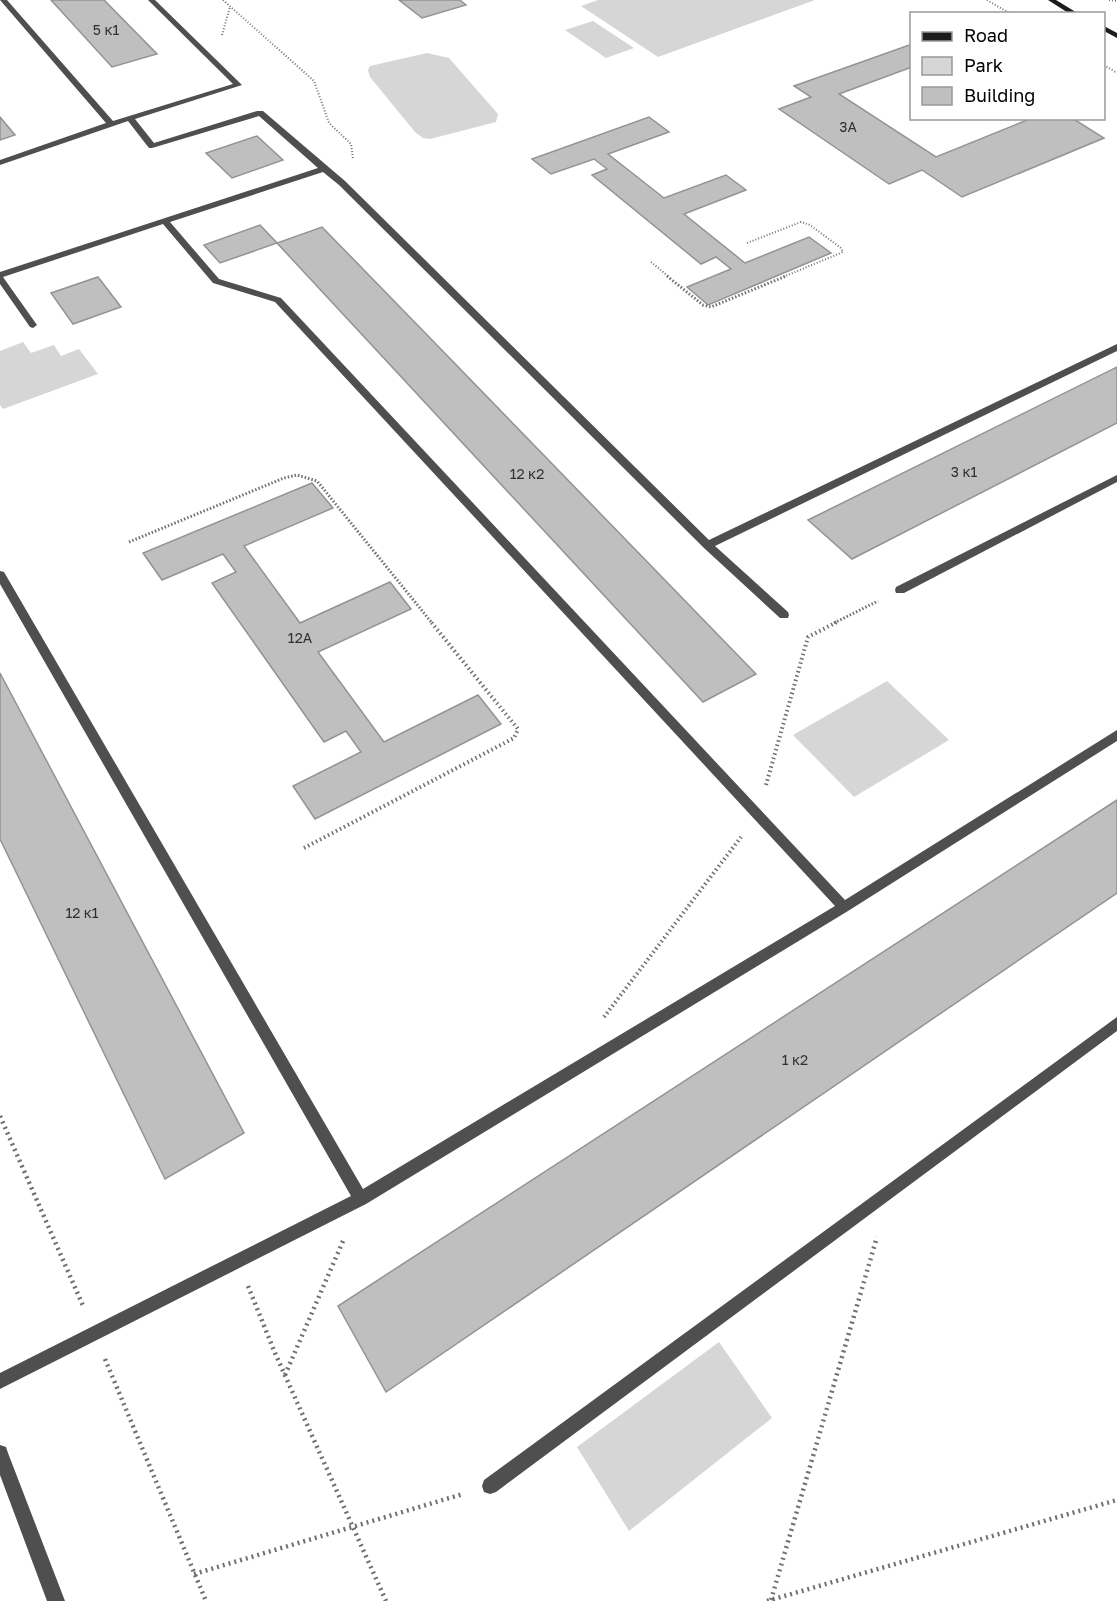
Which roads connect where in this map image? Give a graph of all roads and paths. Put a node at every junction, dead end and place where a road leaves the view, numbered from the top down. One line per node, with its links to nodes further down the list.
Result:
1 (3, 0): 11 (street)
2 (151, 0): 10 (street)
3 (223, 0): 13 (path)
4 (987, 0): 8 (path)
5 (1051, 0): 9 (street)
6 (1109, 0): 7 (path)
7 (1117, 1)
8 (1008, 12)
9 (1072, 12)
10 (130, 118): 11 (street); 14 (street)
11 (111, 124): 12 (street)
12 (0, 163)
13 (358, 166)
14 (324, 169): 15 (street); 23 (street)
15 (164, 220): 18 (street); 28 (street)
16 (747, 243): 17 (path)
17 (651, 262)
18 (0, 276): 19 (street)
19 (33, 325)
20 (1117, 347): 23 (street)
21 (1117, 477): 25 (street)
22 (129, 542): 29 (path)
23 (708, 545): 26 (street)
24 (0, 575): 34 (street)
25 (900, 590): 28 (path)
26 (784, 615)
27 (1117, 735): 30 (street)
28 (758, 814): 30 (street); 31 (path)
29 (304, 848)
30 (844, 907): 34 (street)
31 (604, 1017)
32 (1117, 1023): 33 (street)
33 (891, 1190): 39 (street); 43 (path)
34 (361, 1199): 35 (street); 36 (path)
35 (238, 1262): 36 (path); 37 (street)
36 (285, 1376): 41 (path)
37 (0, 1381)
38 (0, 1453): 44 (street)
39 (490, 1486): 41 (path)
40 (1117, 1500): 43 (path)
41 (352, 1526): 42 (path); 45 (path)
42 (195, 1574)
43 (769, 1600)
44 (56, 1601)
45 (386, 1601)

